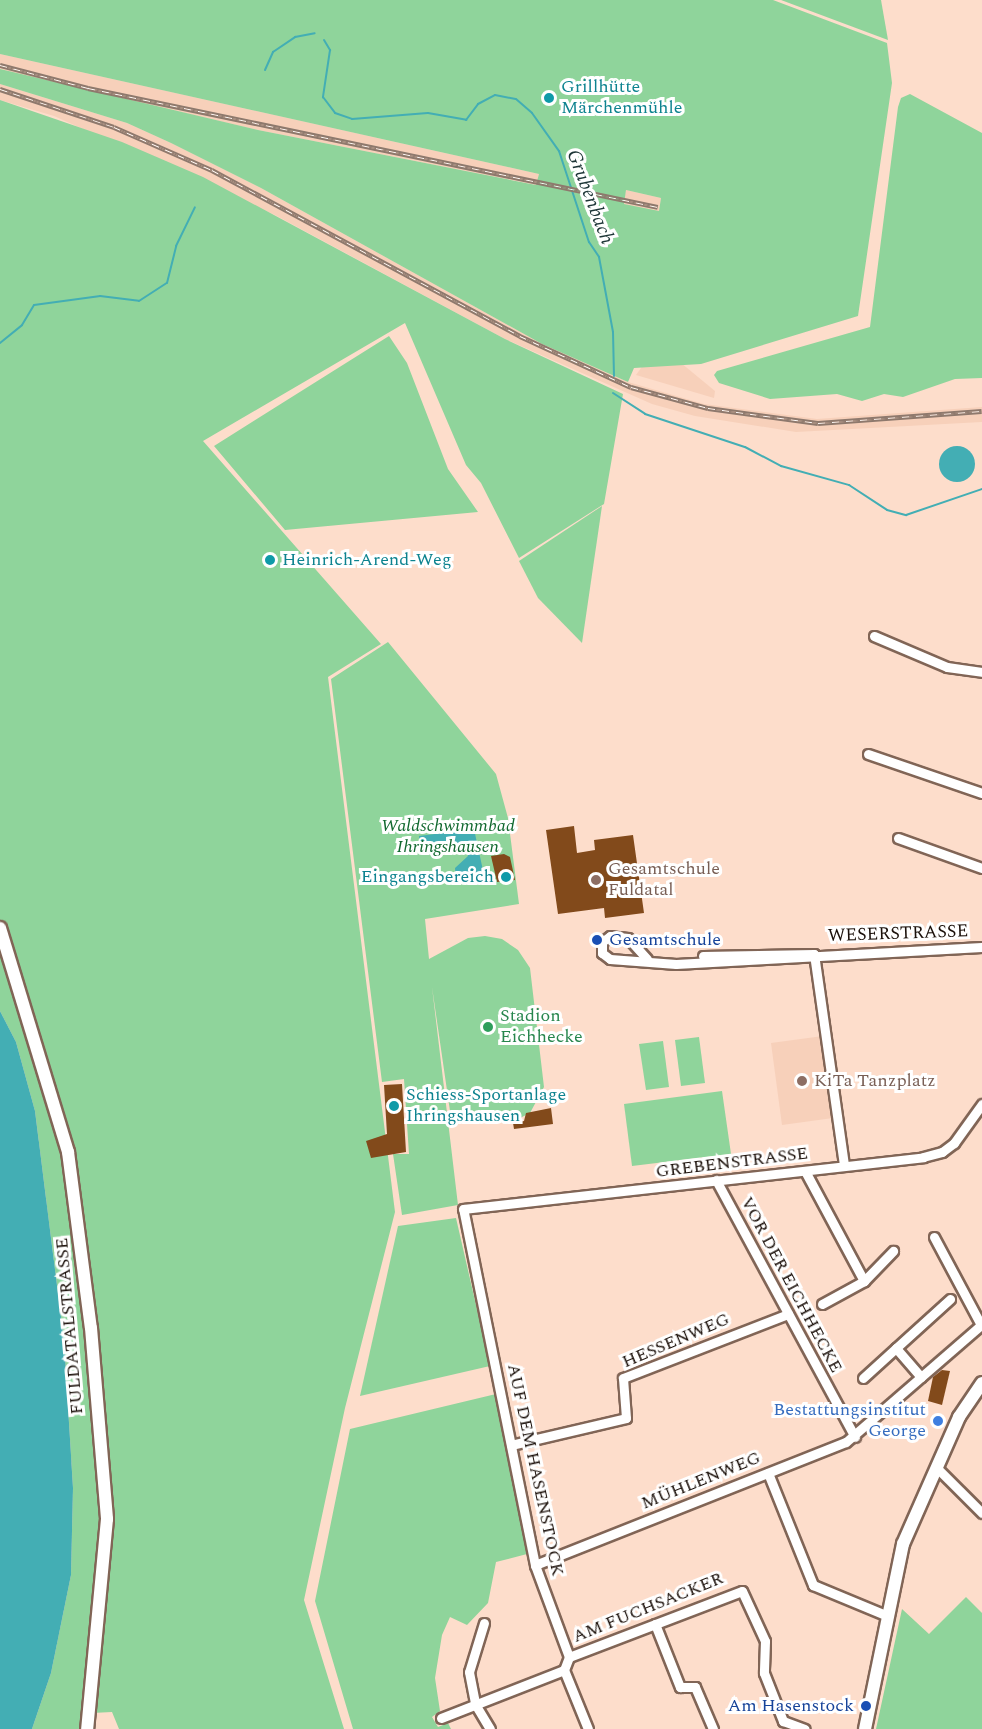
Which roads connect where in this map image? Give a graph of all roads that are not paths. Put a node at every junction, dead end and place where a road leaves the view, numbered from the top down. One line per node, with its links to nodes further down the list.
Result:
1 (874, 636): 2 (street)
2 (982, 672)
3 (868, 754): 4 (street)
4 (982, 793)
5 (898, 838): 6 (street)
6 (982, 868)
7 (0, 928): 41 (main road, FULDATALSTRASSE)
8 (982, 947): 9 (street, WESERSTRASSE)
9 (814, 954): 10 (street, WESERSTRASSE); 12 (street)
10 (647, 959): 10 (street, WESERSTRASSE)
11 (982, 1104): 12 (street, GREBENSTRASSE)
12 (844, 1166): 13 (street, GREBENSTRASSE)
13 (805, 1171): 14 (street, GREBENSTRASSE); 18 (street)
14 (716, 1180): 15 (street, GREBENSTRASSE); 21 (street, VOR DER EICHHECKE)
15 (463, 1209): 28 (street, AUF DEM HASENSTOCK)
16 (934, 1238): 22 (street)
17 (893, 1251): 18 (street)
18 (864, 1281): 20 (street)
19 (951, 1299): 23 (street)
20 (822, 1304)
21 (788, 1314): 27 (street, VOR DER EICHHECKE); 28 (street, HESSENWEG)
22 (981, 1325): 24 (street, MÜHLENWEG)
23 (896, 1348): 24 (street); 25 (street)
24 (921, 1377): 27 (street, MÜHLENWEG)
25 (863, 1378)
26 (982, 1383): 29 (main road)
27 (855, 1437): 30 (street, MÜHLENWEG)
28 (511, 1445): 32 (street, AUF DEM HASENSTOCK)
29 (936, 1467): 31 (street); 33 (main road)
30 (768, 1473): 32 (street, MÜHLENWEG); 33 (street)
31 (982, 1513)
32 (535, 1565): 36 (street, AUF DEM HASENSTOCK)
33 (888, 1616): 46 (main road)
34 (484, 1623): 38 (street)
35 (655, 1624): 36 (street, AM FUCHSACKER); 40 (street, AM FUCHSACKER); 44 (street)
36 (569, 1657): 37 (street)
37 (564, 1670): 38 (street); 43 (street)
38 (475, 1704): 39 (street); 42 (street)
39 (441, 1718)
40 (781, 1725): 45 (street)
41 (87, 1729)
42 (489, 1729)
43 (588, 1729)
44 (713, 1729)
45 (805, 1729)
46 (865, 1729)

